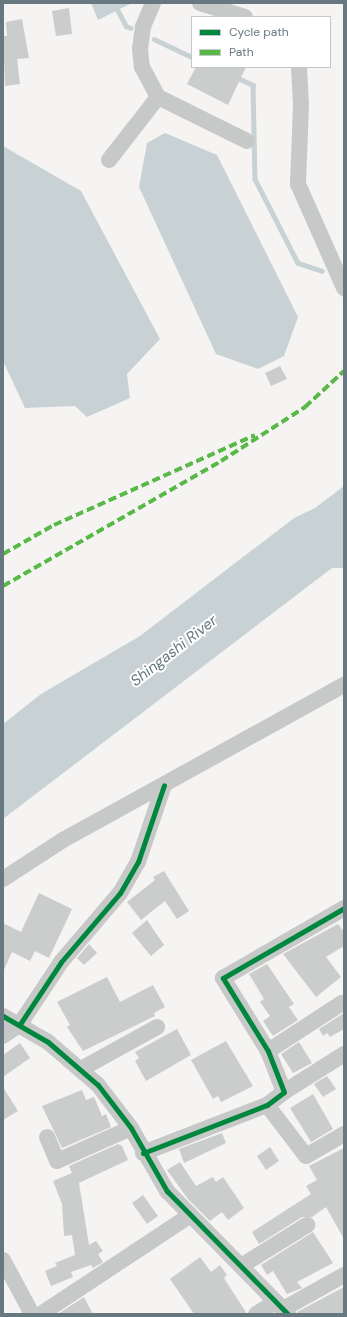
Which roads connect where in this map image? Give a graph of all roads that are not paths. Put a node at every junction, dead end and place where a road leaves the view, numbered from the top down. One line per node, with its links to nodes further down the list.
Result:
1 (152, 3): 5 (street)
2 (200, 3): 3 (street)
3 (242, 16)
4 (299, 68): 8 (street)
5 (158, 97): 6 (street); 7 (street)
6 (247, 141)
7 (109, 160)
8 (344, 288)
9 (344, 685): 10 (street)
10 (164, 785): 11 (street); 15 (street)
11 (3, 879)
12 (344, 908): 18 (street)
13 (342, 1004): 18 (street)
14 (3, 1016): 15 (street)
15 (20, 1024): 17 (street); 20 (street)
16 (157, 1027): 20 (street)
17 (3, 1036)
18 (268, 1051): 21 (street)
19 (344, 1054): 21 (street)
20 (81, 1069): 23 (street)
21 (284, 1092): 22 (street)
22 (267, 1105): 24 (street); 26 (street)
23 (131, 1128): 25 (street); 26 (street)
24 (344, 1134)
25 (47, 1136)
26 (143, 1153): 27 (street)
27 (189, 1216): 30 (street); 34 (street)
28 (307, 1225): 30 (street)
29 (3, 1260): 33 (street)
30 (241, 1266): 32 (street)
31 (344, 1275): 32 (street)
32 (282, 1308): 35 (street)
33 (32, 1314)
34 (42, 1314)
35 (256, 1314)

